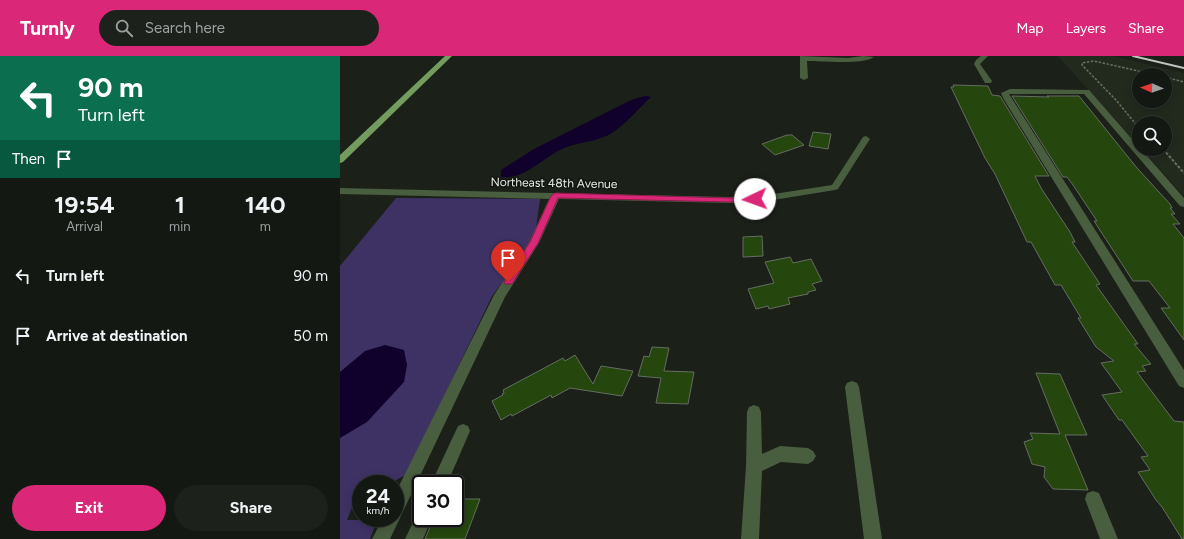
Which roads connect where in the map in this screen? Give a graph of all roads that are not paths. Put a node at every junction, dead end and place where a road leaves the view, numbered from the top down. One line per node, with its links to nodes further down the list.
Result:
1 (448, 56): 8 (main road)
2 (985, 56): 6 (street)
3 (871, 57): 4 (street)
4 (803, 58): 5 (street)
5 (804, 78)
6 (988, 81)
7 (866, 139): 10 (street, Northeast 48th Avenue)
8 (340, 160)
9 (340, 191): 10 (street, Northeast 48th Avenue)
10 (555, 196): 19 (street)
11 (1184, 204): 12 (street)
12 (1184, 382)
13 (852, 386): 26 (street)
14 (754, 412): 17 (street)
15 (463, 431): 18 (street)
16 (808, 456): 17 (street)
17 (754, 466): 25 (street)
18 (443, 475)
19 (404, 493)
20 (1093, 499): 27 (street)
21 (387, 527): 23 (street)
22 (420, 527): 24 (street)
23 (381, 539)
24 (414, 539)
25 (750, 539)
26 (873, 539)
27 (1109, 539)

